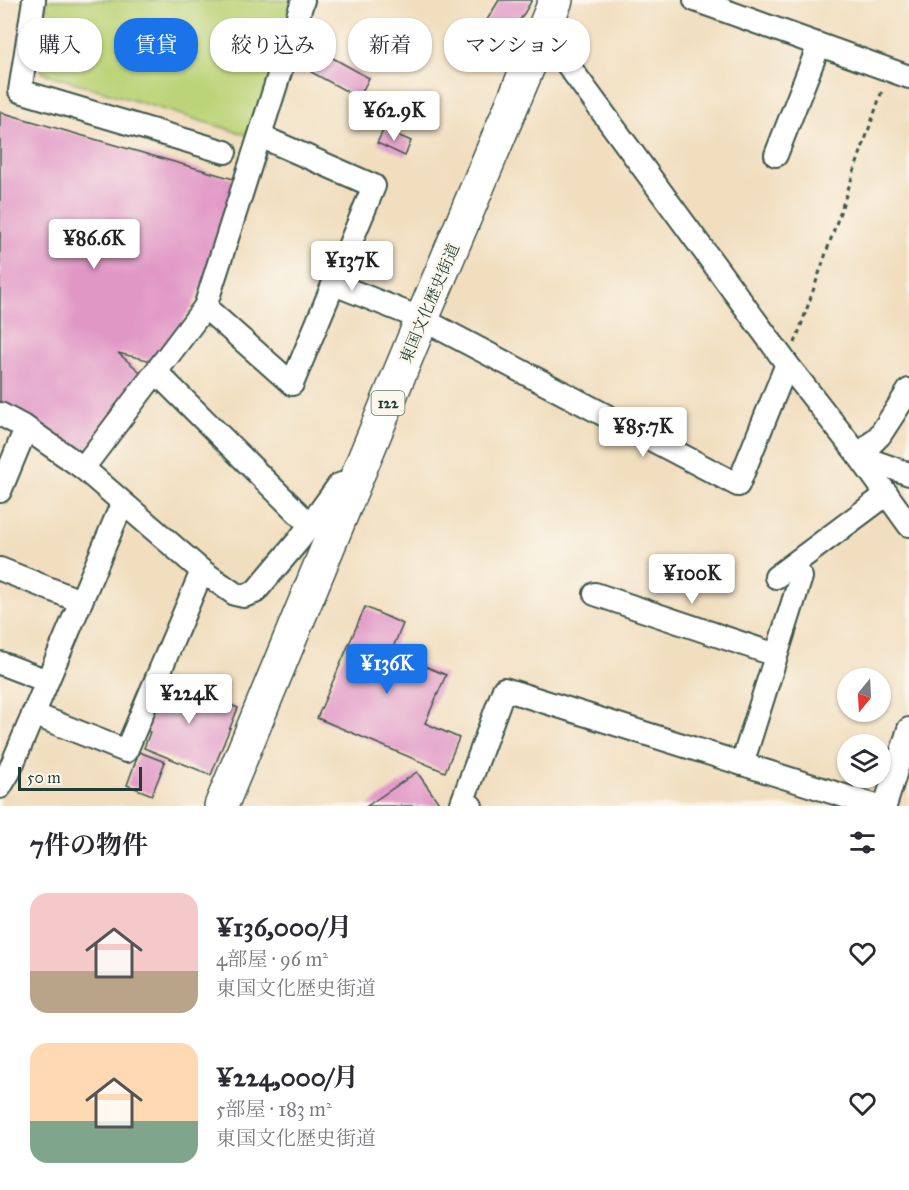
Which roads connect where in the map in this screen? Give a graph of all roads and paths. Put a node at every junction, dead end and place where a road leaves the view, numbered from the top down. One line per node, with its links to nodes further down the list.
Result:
1 (34, 0): 11 (street)
2 (303, 0): 10 (street)
3 (556, 0): 5 (highway, 東国文化歴史街道 / 122)
4 (695, 0): 6 (street)
5 (548, 18)
6 (819, 45): 9 (street); 12 (street)
7 (526, 72): 15 (highway, 東国文化歴史街道 / 122)
8 (573, 72): 16 (street)
9 (899, 74): 16 (path)
10 (260, 136): 13 (street); 14 (street)
11 (225, 152)
12 (776, 155)
13 (334, 284): 14 (street); 15 (street)
14 (205, 307): 17 (street)
15 (422, 319): 16 (street); 24 (highway, 東国文化歴史街道 / 122)
16 (787, 364): 21 (street)
17 (157, 373): 22 (street); 28 (street)
18 (909, 390): 21 (street)
19 (0, 414): 20 (street)
20 (26, 428): 22 (street); 25 (street)
21 (859, 456): 23 (street); 26 (street)
22 (84, 468): 27 (street)
23 (909, 474)
24 (356, 479): 28 (street); 44 (highway, 東国文化歴史街道 / 122)
25 (0, 491)
26 (887, 494): 29 (street); 32 (street)
27 (122, 504): 31 (street); 35 (street)
28 (310, 525): 31 (street)
29 (909, 525)
30 (0, 569): 35 (street)
31 (202, 571): 39 (street)
32 (776, 577)
33 (801, 577): 36 (street)
34 (595, 594): 36 (street)
35 (80, 601): 38 (street)
36 (776, 655): 41 (street)
37 (0, 663): 38 (street)
38 (47, 681): 39 (street)
39 (33, 714): 42 (street)
40 (909, 729): 47 (street)
41 (742, 764): 43 (street); 45 (street)
42 (0, 787)
43 (838, 801): 46 (street)
44 (221, 806)
45 (471, 806)
46 (876, 806)
47 (885, 806)

